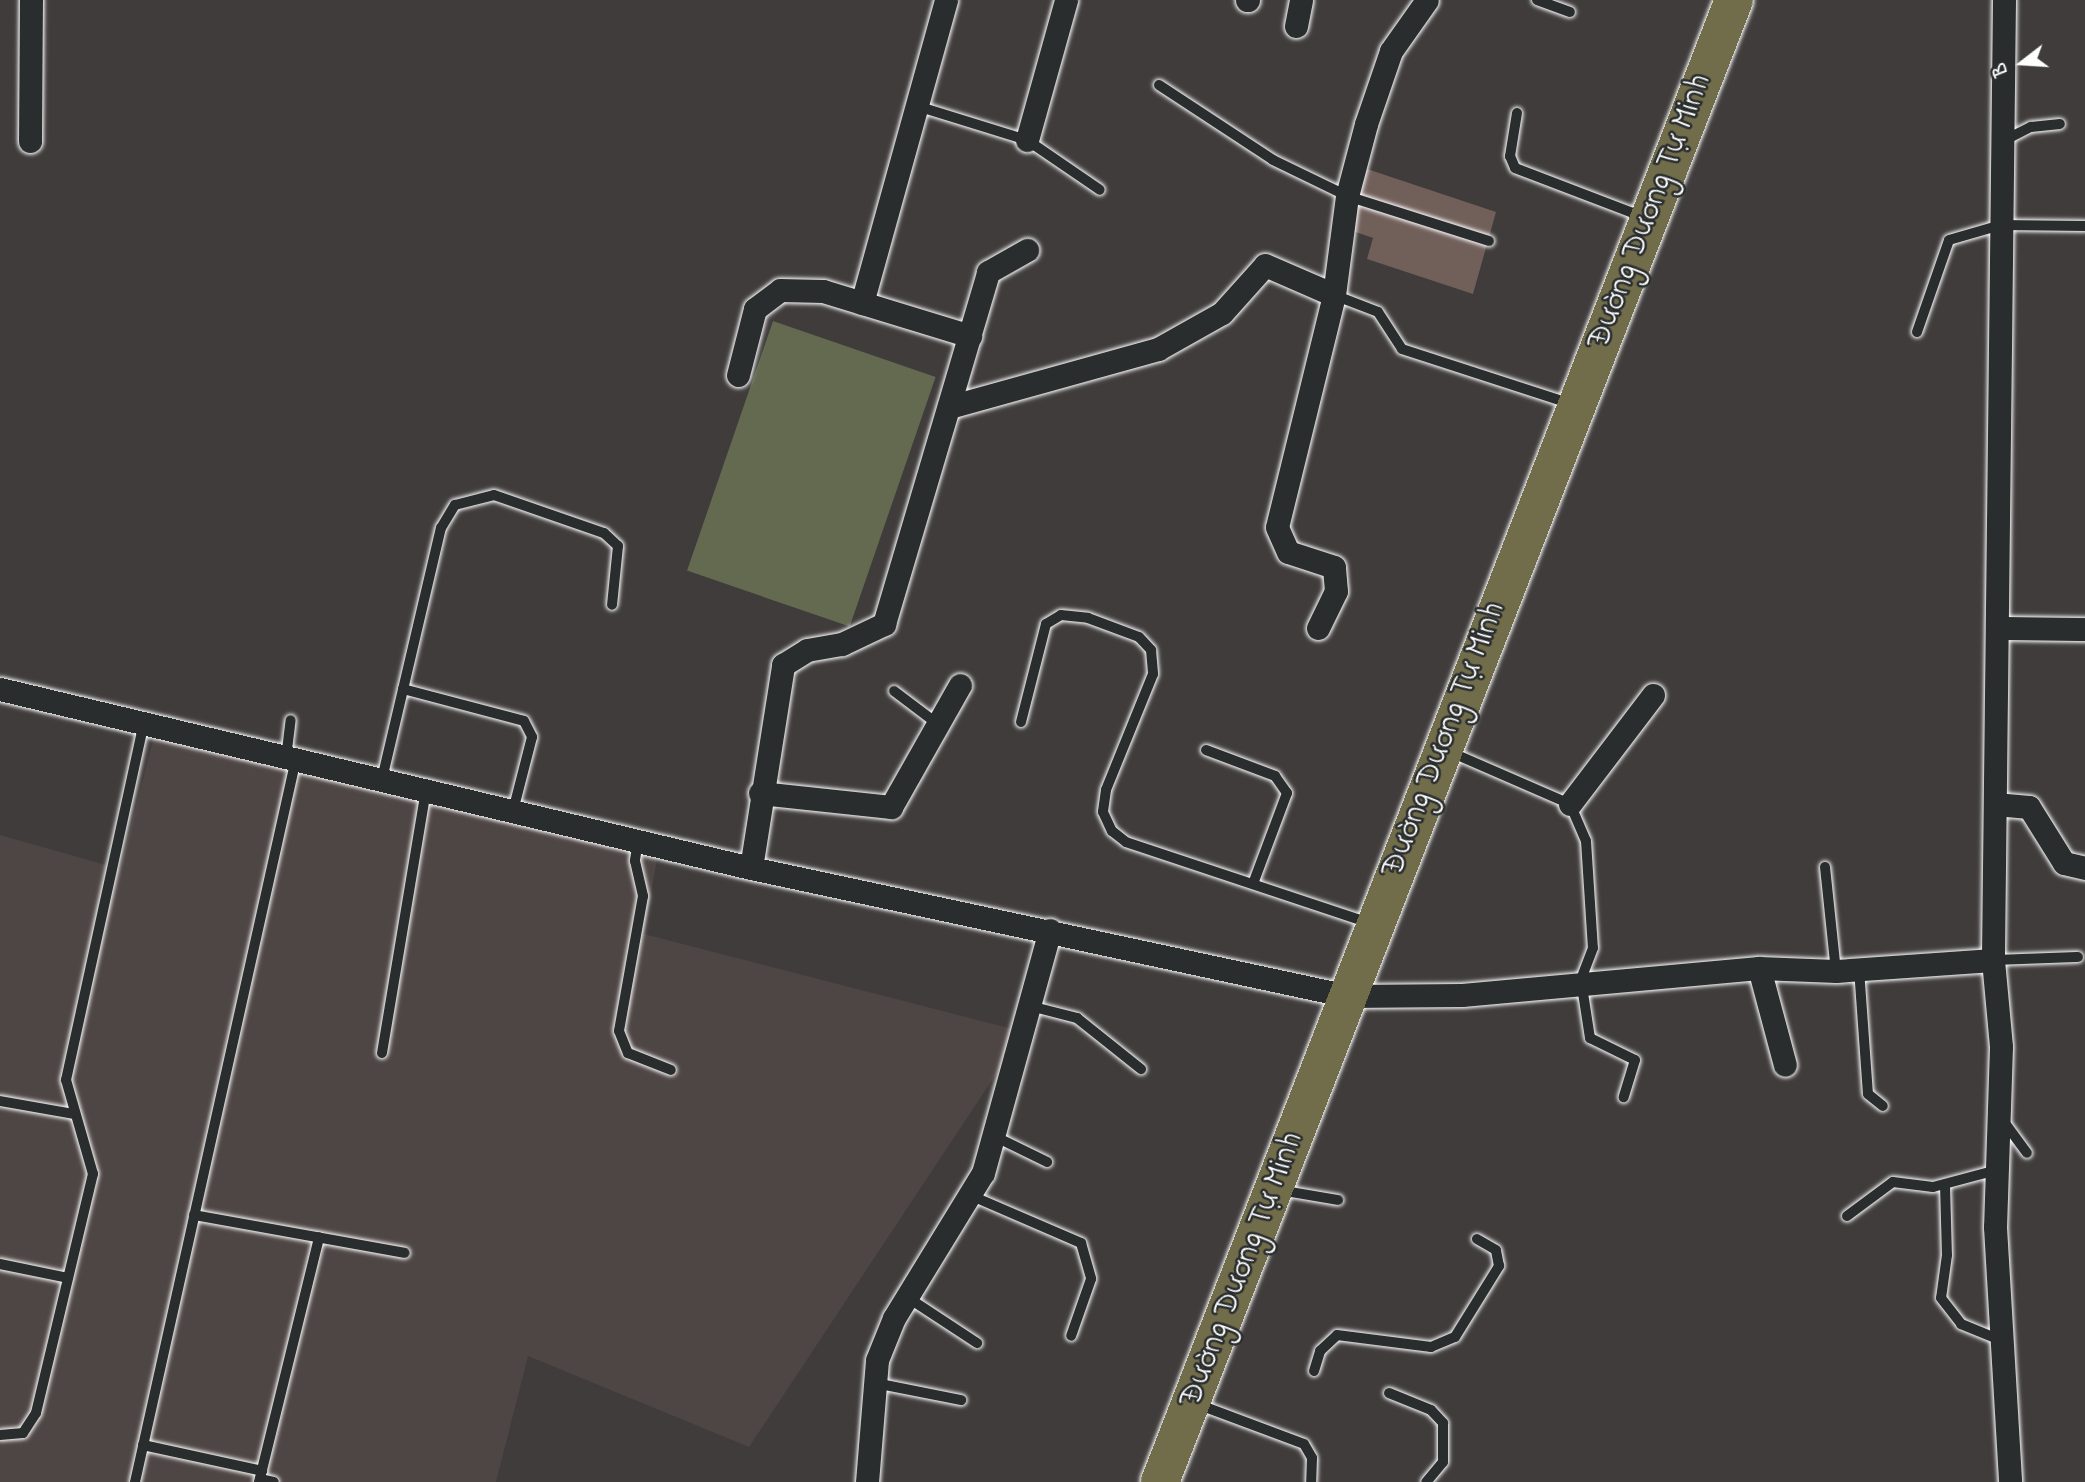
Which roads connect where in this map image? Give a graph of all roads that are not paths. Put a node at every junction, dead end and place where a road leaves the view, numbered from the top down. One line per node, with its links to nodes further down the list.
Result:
1 (32, 0): 17 (street)
2 (946, 0): 12 (street)
3 (1066, 0): 15 (street)
4 (1301, 0): 10 (street)
5 (1427, 0): 19 (street)
6 (1537, 0): 9 (lane)
7 (1734, 0): 20 (highway, Đường Dương Tự Minh)
8 (2004, 0): 16 (street)
9 (1570, 12)
10 (1296, 26)
11 (1159, 85): 19 (lane)
12 (917, 106): 15 (lane); 26 (street)
13 (1517, 113): 20 (lane)
14 (2060, 124): 16 (lane)
15 (1027, 140): 18 (lane)
16 (2005, 140): 21 (street)
17 (30, 141)
18 (1100, 190)
19 (1347, 196): 23 (lane); 25 (street)
20 (1649, 219): 30 (highway, Đường Dương Tự Minh)
21 (2001, 225): 22 (lane); 27 (lane); 34 (street)
22 (2085, 226)
23 (1489, 242)
24 (1027, 250): 28 (street)
25 (1334, 295): 30 (lane); 31 (street); 33 (street)
26 (862, 303): 28 (street); 29 (street)
27 (1917, 332)
28 (970, 336): 31 (street)
29 (738, 375)
30 (1577, 405): 45 (highway, Đường Dương Tự Minh)
31 (950, 407): 50 (street)
32 (612, 605): 38 (lane)
33 (1318, 628)
34 (1998, 628): 35 (street); 52 (street)
35 (2085, 629)
36 (960, 685): 43 (street)
37 (0, 689): 44 (street)
38 (403, 689): 48 (lane); 53 (lane)
39 (894, 691): 43 (lane)
40 (1653, 695): 51 (street)
41 (291, 720): 47 (lane)
42 (1021, 722): 58 (lane)
43 (939, 725): 50 (street)
44 (143, 728): 47 (street); 76 (lane)
45 (1440, 747): 51 (lane); 59 (highway, Đường Dương Tự Minh)
46 (1206, 750): 58 (lane)
47 (290, 762): 48 (street); 86 (lane)
48 (382, 779): 49 (street)
49 (425, 789): 53 (street); 69 (lane)
50 (760, 793): 56 (street)
51 (1570, 804): 66 (lane)
52 (1995, 804): 57 (street); 62 (street)
53 (513, 811): 54 (street)
54 (638, 841): 56 (street); 72 (lane)
55 (1825, 867): 65 (lane)
56 (751, 868): 60 (street)
57 (2085, 868)
58 (1253, 884): 59 (lane)
59 (1376, 925): 67 (highway, Đường Dương Tự Minh)
60 (1050, 930): 67 (street); 68 (street)
61 (2078, 957): 62 (lane)
62 (1993, 960): 63 (street); 77 (street)
63 (1858, 967): 65 (street); 75 (lane)
64 (1759, 968): 65 (street); 66 (street); 70 (street)
65 (1836, 971)
66 (1581, 980): 67 (street); 73 (lane)
67 (1348, 996): 83 (highway, Đường Dương Tự Minh)
68 (1030, 1006): 71 (lane); 78 (street)
69 (382, 1053)
70 (1785, 1065)
71 (1141, 1069)
72 (671, 1070)
73 (1625, 1097)
74 (0, 1101): 76 (lane)
75 (1883, 1106)
76 (74, 1114): 92 (lane)
77 (1999, 1114): 79 (lane); 81 (street)
78 (996, 1137): 80 (lane); 84 (street)
79 (2027, 1153)
80 (1047, 1163)
81 (1997, 1170): 82 (lane); 95 (street)
82 (1945, 1185): 87 (lane); 95 (lane)
83 (1275, 1189): 85 (lane); 101 (highway, Đường Dương Tự Minh)
84 (972, 1196): 93 (street); 94 (lane)
85 (1338, 1200)
86 (194, 1215): 88 (lane); 103 (lane)
87 (1847, 1216)
88 (318, 1237): 90 (lane); 104 (lane)
89 (1478, 1239): 97 (lane)
90 (405, 1253)
91 (0, 1264): 92 (lane)
92 (68, 1278): 102 (lane)
93 (906, 1297): 96 (lane); 98 (street)
94 (1072, 1336)
95 (2000, 1340): 111 (street)
96 (977, 1343)
97 (1314, 1371)
98 (875, 1382): 100 (lane); 107 (street)
99 (1389, 1393): 110 (lane)
100 (961, 1401)
101 (1191, 1402): 108 (highway, Đường Dương Tự Minh); 109 (lane)
102 (0, 1435)
103 (143, 1445): 104 (lane); 105 (lane)
104 (260, 1478): 106 (lane)
105 (135, 1482)
106 (274, 1482)
107 (867, 1482)
108 (1160, 1482)
109 (1311, 1482)
110 (1426, 1482)
111 (2010, 1482)

